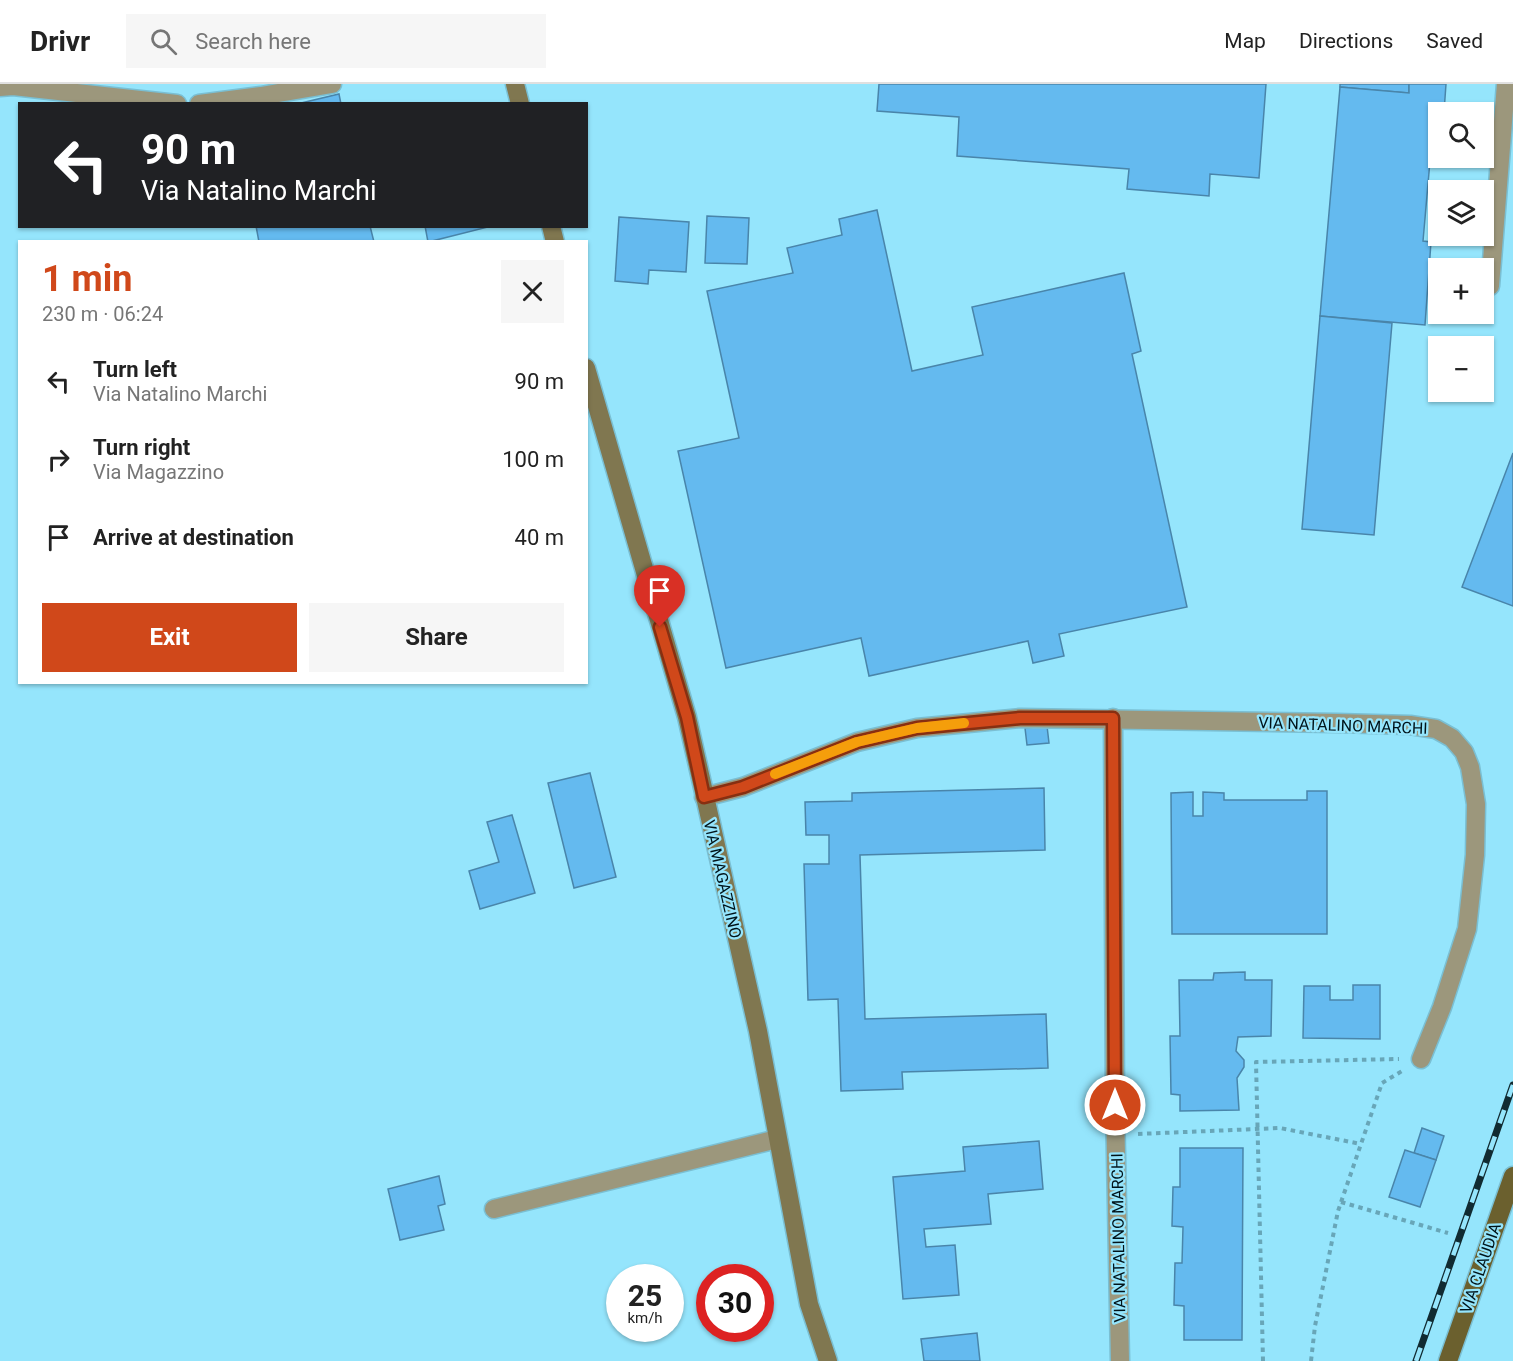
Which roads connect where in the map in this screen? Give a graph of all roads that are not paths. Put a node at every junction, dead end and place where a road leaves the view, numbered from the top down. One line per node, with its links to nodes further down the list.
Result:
1 (332, 84): 5 (street)
2 (515, 84): 8 (main road)
3 (1506, 84): 9 (street)
4 (0, 87): 6 (street)
5 (260, 90): 7 (street)
6 (159, 102)
7 (208, 102)
8 (519, 102)
9 (1492, 258)
10 (588, 375): 12 (main road, VIA MAGAZZINO)
11 (1113, 718): 12 (street, VIA NATALINO MARCHI); 13 (street, VIA NATALINO MARCHI); 18 (street, VIA NATALINO MARCHI)
12 (704, 797): 14 (main road, VIA MAGAZZINO)
13 (1421, 1059)
14 (777, 1139): 16 (street); 17 (main road, VIA MAGAZZINO)
15 (1513, 1176): 19 (main road, VIA CLAUDIA)
16 (494, 1209)
17 (828, 1361)
18 (1120, 1361)
19 (1448, 1361)

